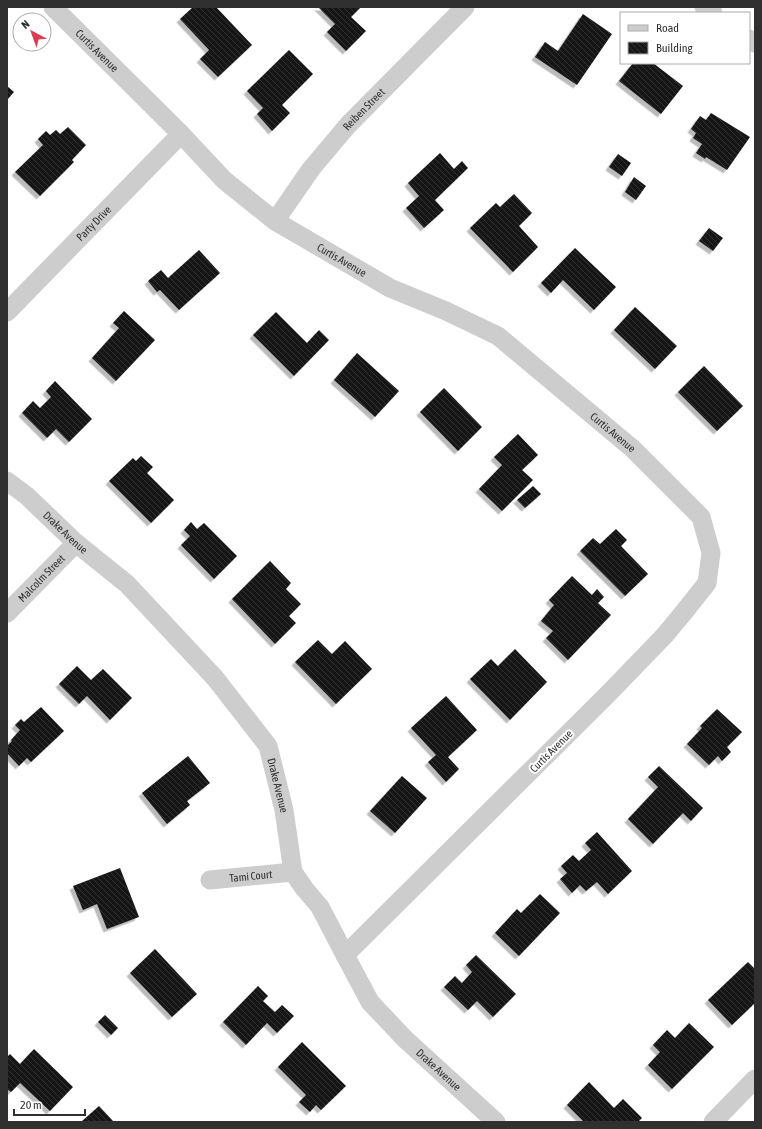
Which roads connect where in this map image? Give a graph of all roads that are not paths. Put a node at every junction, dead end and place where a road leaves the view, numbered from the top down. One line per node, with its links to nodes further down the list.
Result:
1 (52, 7): 3 (street, Curtis Avenue)
2 (465, 7): 4 (street, Reiben Street)
3 (181, 134): 4 (street, Curtis Avenue); 5 (street, Party Drive)
4 (275, 221): 11 (street, Curtis Avenue)
5 (7, 312)
6 (7, 481): 7 (street, Drake Avenue)
7 (76, 543): 8 (street, Malcolm Street); 9 (street, Drake Avenue)
8 (7, 613)
9 (293, 872): 10 (street, Tami Court); 11 (street, Drake Avenue)
10 (210, 880)
11 (344, 956): 13 (street, Drake Avenue)
12 (755, 1079): 14 (street)
13 (496, 1122)
14 (714, 1122)

